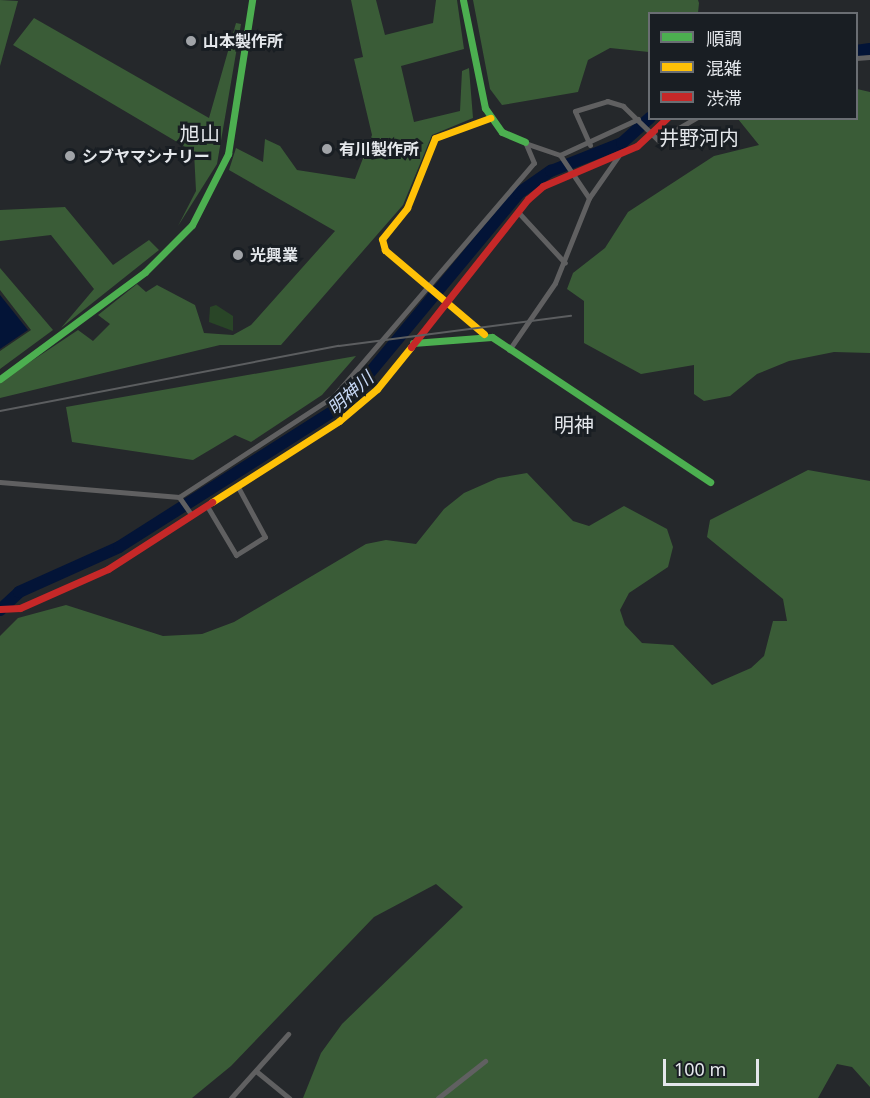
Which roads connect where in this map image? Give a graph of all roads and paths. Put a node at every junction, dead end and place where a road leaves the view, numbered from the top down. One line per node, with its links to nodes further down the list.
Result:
1 (252, 0): 21 (street)
2 (463, 0): 3 (street)
3 (490, 118): 8 (street); 16 (street)
4 (639, 120): 7 (street); 9 (street); 9 (street)
5 (665, 120): 7 (street)
6 (693, 120): 7 (street)
7 (650, 132): 11 (street)
8 (525, 142): 10 (street); 16 (street)
9 (590, 145): 10 (street)
10 (560, 155): 12 (street)
11 (619, 155): 12 (street); 13 (street)
12 (568, 172): 13 (street); 14 (street)
13 (590, 198): 15 (street)
14 (518, 213): 15 (street); 17 (street)
15 (565, 263): 20 (street)
16 (429, 288): 17 (street); 25 (street)
17 (445, 301): 18 (street); 19 (street)
18 (486, 336): 19 (street); 20 (street)
19 (413, 343): 24 (street)
20 (509, 350): 23 (street)
21 (0, 379)
22 (0, 482): 25 (street)
23 (710, 482)
24 (238, 487): 26 (street); 26 (street)
25 (181, 500): 27 (street)
26 (207, 506): 27 (street)
27 (191, 514): 28 (street)
28 (0, 609)
29 (288, 1034): 31 (street)
30 (485, 1061): 34 (street)
31 (255, 1071): 32 (street); 33 (street)
32 (231, 1098)
33 (289, 1098)
34 (438, 1098)

